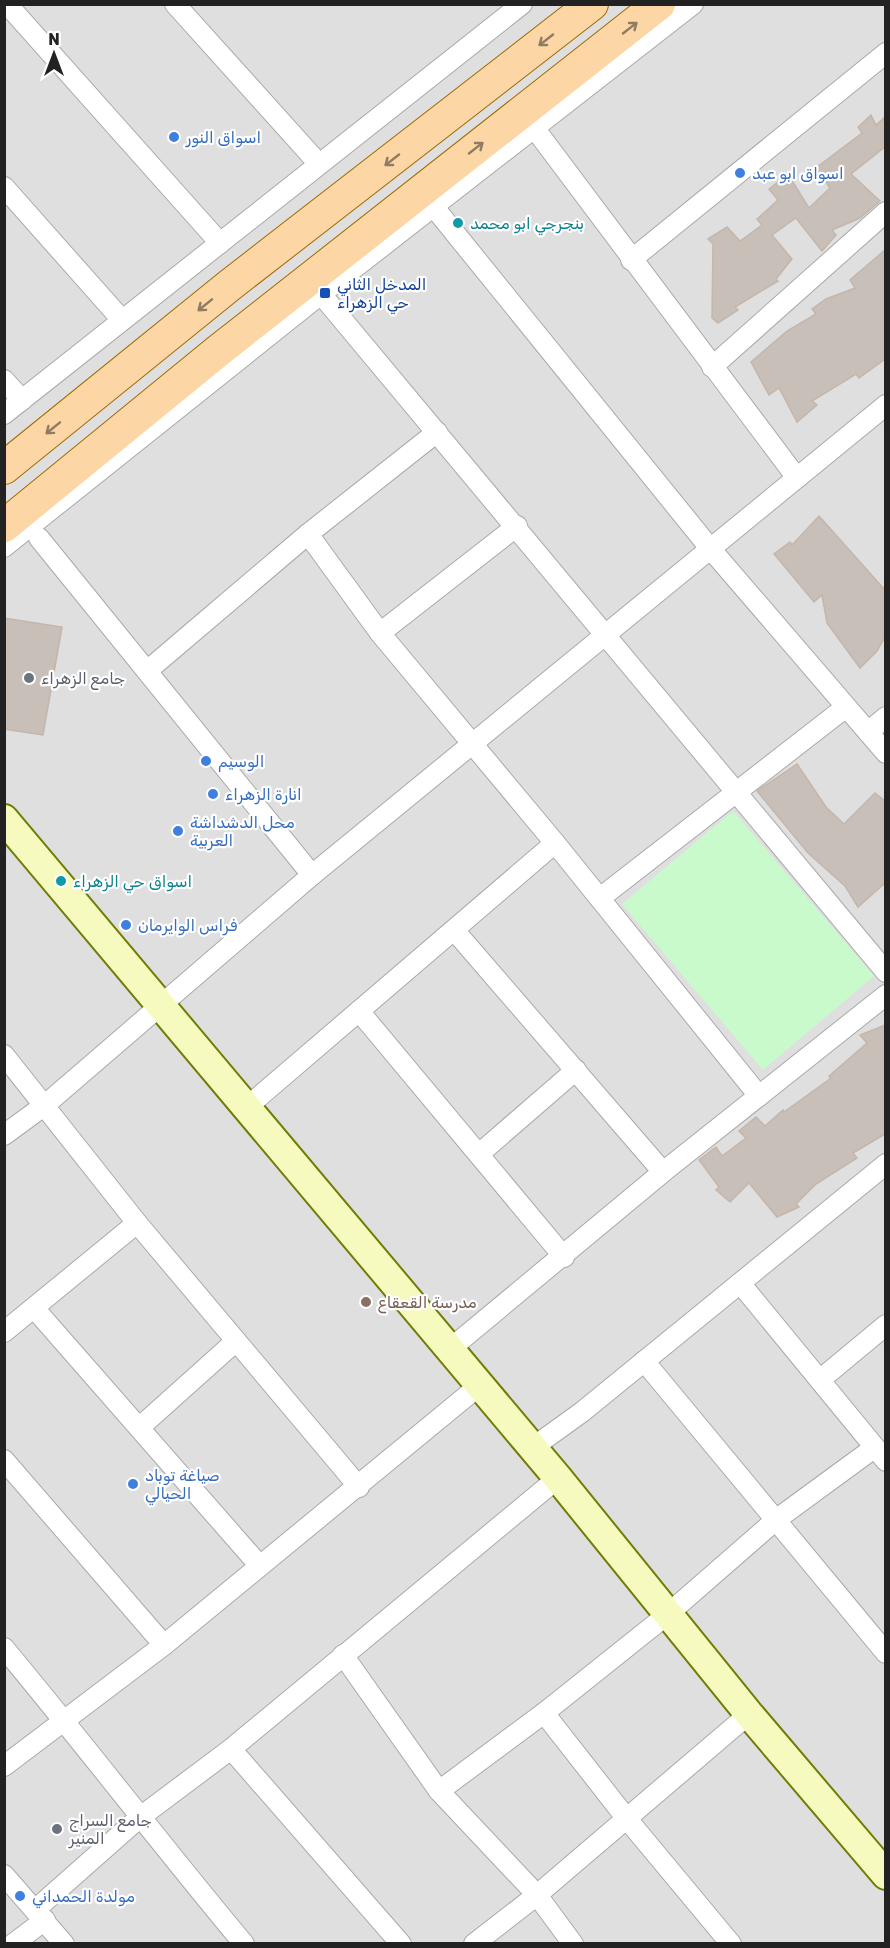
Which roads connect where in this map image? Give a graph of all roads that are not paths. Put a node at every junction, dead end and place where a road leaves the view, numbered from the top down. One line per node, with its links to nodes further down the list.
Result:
1 (7, 4): 13 (street)
2 (175, 4): 9 (street)
3 (522, 4): 9 (street)
4 (592, 4): 15 (main road, one-way to 15)
5 (659, 4): 17 (main road, one-way to 5)
6 (693, 4): 8 (street)
7 (885, 52): 14 (street)
8 (535, 129): 11 (street); 14 (street)
9 (320, 164): 13 (street)
10 (4, 187): 18 (street)
11 (433, 206): 16 (street); 33 (street)
12 (885, 212): 20 (street)
13 (220, 243): 18 (street)
14 (631, 260): 20 (street)
15 (230, 285): 17 (main road); 26 (main road, one-way to 26)
16 (321, 294): 19 (street); 25 (street)
17 (260, 318): 19 (main road)
18 (122, 320): 22 (street)
19 (226, 357): 28 (main road); 32 (street)
20 (712, 367): 27 (street)
21 (4, 380): 22 (street)
22 (22, 400): 24 (street)
23 (885, 405): 27 (street)
24 (4, 414)
25 (437, 432): 29 (street); 30 (street)
26 (4, 468)
27 (797, 478): 33 (street)
28 (4, 526)
29 (517, 526): 34 (street); 35 (street)
30 (308, 534): 34 (street); 36 (street)
31 (39, 538): 36 (street)
32 (4, 547)
33 (709, 547): 35 (street); 37 (street)
34 (380, 633): 40 (street)
35 (605, 634): 40 (street); 42 (street)
36 (147, 671): 45 (street)
37 (846, 707): 39 (street); 42 (street)
38 (885, 717): 39 (street)
39 (868, 732): 41 (street)
40 (473, 745): 44 (street); 45 (street)
41 (885, 753)
42 (737, 793): 46 (street); 48 (street)
43 (4, 819): 50 (street)
44 (555, 843): 46 (street); 47 (street)
45 (312, 874): 50 (street)
46 (600, 898): 54 (street)
47 (454, 930): 51 (street); 53 (street)
48 (885, 972)
49 (885, 995): 54 (street)
50 (160, 1006): 55 (street); 56 (street)
51 (359, 1011): 56 (street); 58 (street)
52 (4, 1055): 55 (street)
53 (576, 1070): 58 (street); 60 (street)
54 (759, 1096): 60 (street)
55 (45, 1105): 57 (street); 61 (street)
56 (247, 1107): 68 (street)
57 (4, 1135)
58 (479, 1154): 62 (street)
59 (885, 1164): 63 (street)
60 (663, 1172): 62 (street)
61 (137, 1223): 64 (street); 67 (street)
62 (564, 1257): 68 (street)
63 (740, 1283): 69 (street); 70 (street)
64 (34, 1308): 66 (street); 72 (street)
65 (885, 1325): 70 (street)
66 (4, 1332)
67 (236, 1341): 72 (street); 77 (street)
68 (450, 1349): 71 (street)
69 (644, 1361): 73 (street); 78 (street)
70 (820, 1378): 74 (street)
71 (480, 1384): 73 (street); 77 (street)
72 (140, 1427): 79 (street)
73 (532, 1448): 76 (street)
74 (880, 1454): 78 (street)
75 (4, 1460): 81 (street)
76 (558, 1478): 80 (street); 84 (street)
77 (359, 1487): 79 (street)
78 (777, 1519): 80 (street); 83 (street)
79 (259, 1565): 81 (street)
80 (668, 1614): 85 (street); 86 (street)
81 (164, 1645): 87 (street)
82 (4, 1648): 87 (street)
83 (885, 1653)
84 (343, 1655): 88 (street); 90 (street)
85 (544, 1713): 90 (street); 92 (street)
86 (749, 1714): 92 (street); 93 (street)
87 (65, 1721): 89 (street); 91 (street)
88 (231, 1749): 91 (street); 100 (street)
89 (4, 1767)
90 (439, 1791): 95 (street)
91 (140, 1818): 96 (street); 99 (street)
92 (627, 1819): 95 (street); 103 (street)
93 (885, 1872)
94 (4, 1875): 96 (street)
95 (537, 1895): 101 (street); 102 (street)
96 (41, 1915): 97 (street); 98 (street)
97 (13, 1944)
98 (64, 1944)
99 (244, 1944)
100 (401, 1944)
101 (474, 1944)
102 (573, 1944)
103 (731, 1944)

